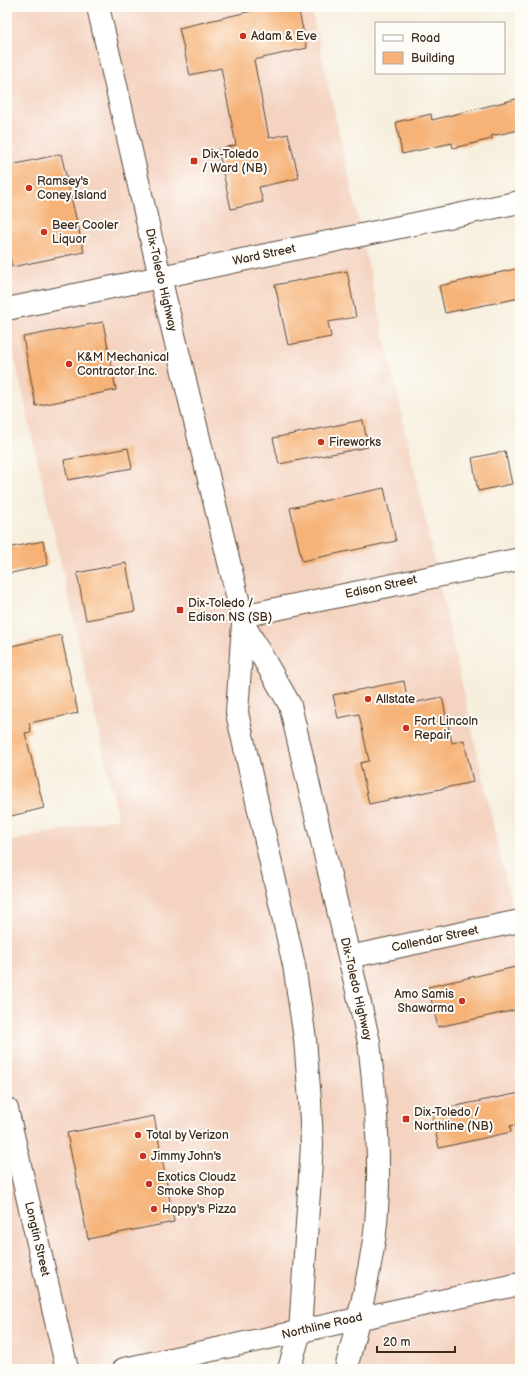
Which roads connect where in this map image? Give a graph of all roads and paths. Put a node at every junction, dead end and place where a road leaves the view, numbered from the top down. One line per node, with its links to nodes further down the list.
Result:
1 (98, 7): 3 (main road, Dix-Toledo Highway)
2 (520, 202): 3 (main road, Ward Street)
3 (160, 277): 4 (main road, Ward Street); 6 (main road, Dix-Toledo Highway)
4 (7, 309)
5 (520, 559): 6 (main road, Edison Street)
6 (243, 619): 8 (main road, Dix-Toledo Highway); 12 (main road, Dix-Toledo Highway)
7 (520, 921): 8 (main road, Callendar Street)
8 (349, 957): 11 (main road, Dix-Toledo Highway)
9 (7, 1109): 13 (main road, Longtin Street)
10 (520, 1284): 11 (main road, Northline Road)
11 (359, 1317): 12 (main road, Northline Road); 16 (main road, Dix-Toledo Highway)
12 (300, 1332): 14 (main road, Northline Road); 15 (main road, Dix-Toledo Highway)
13 (67, 1369)
14 (124, 1369)
15 (289, 1369)
16 (346, 1369)

